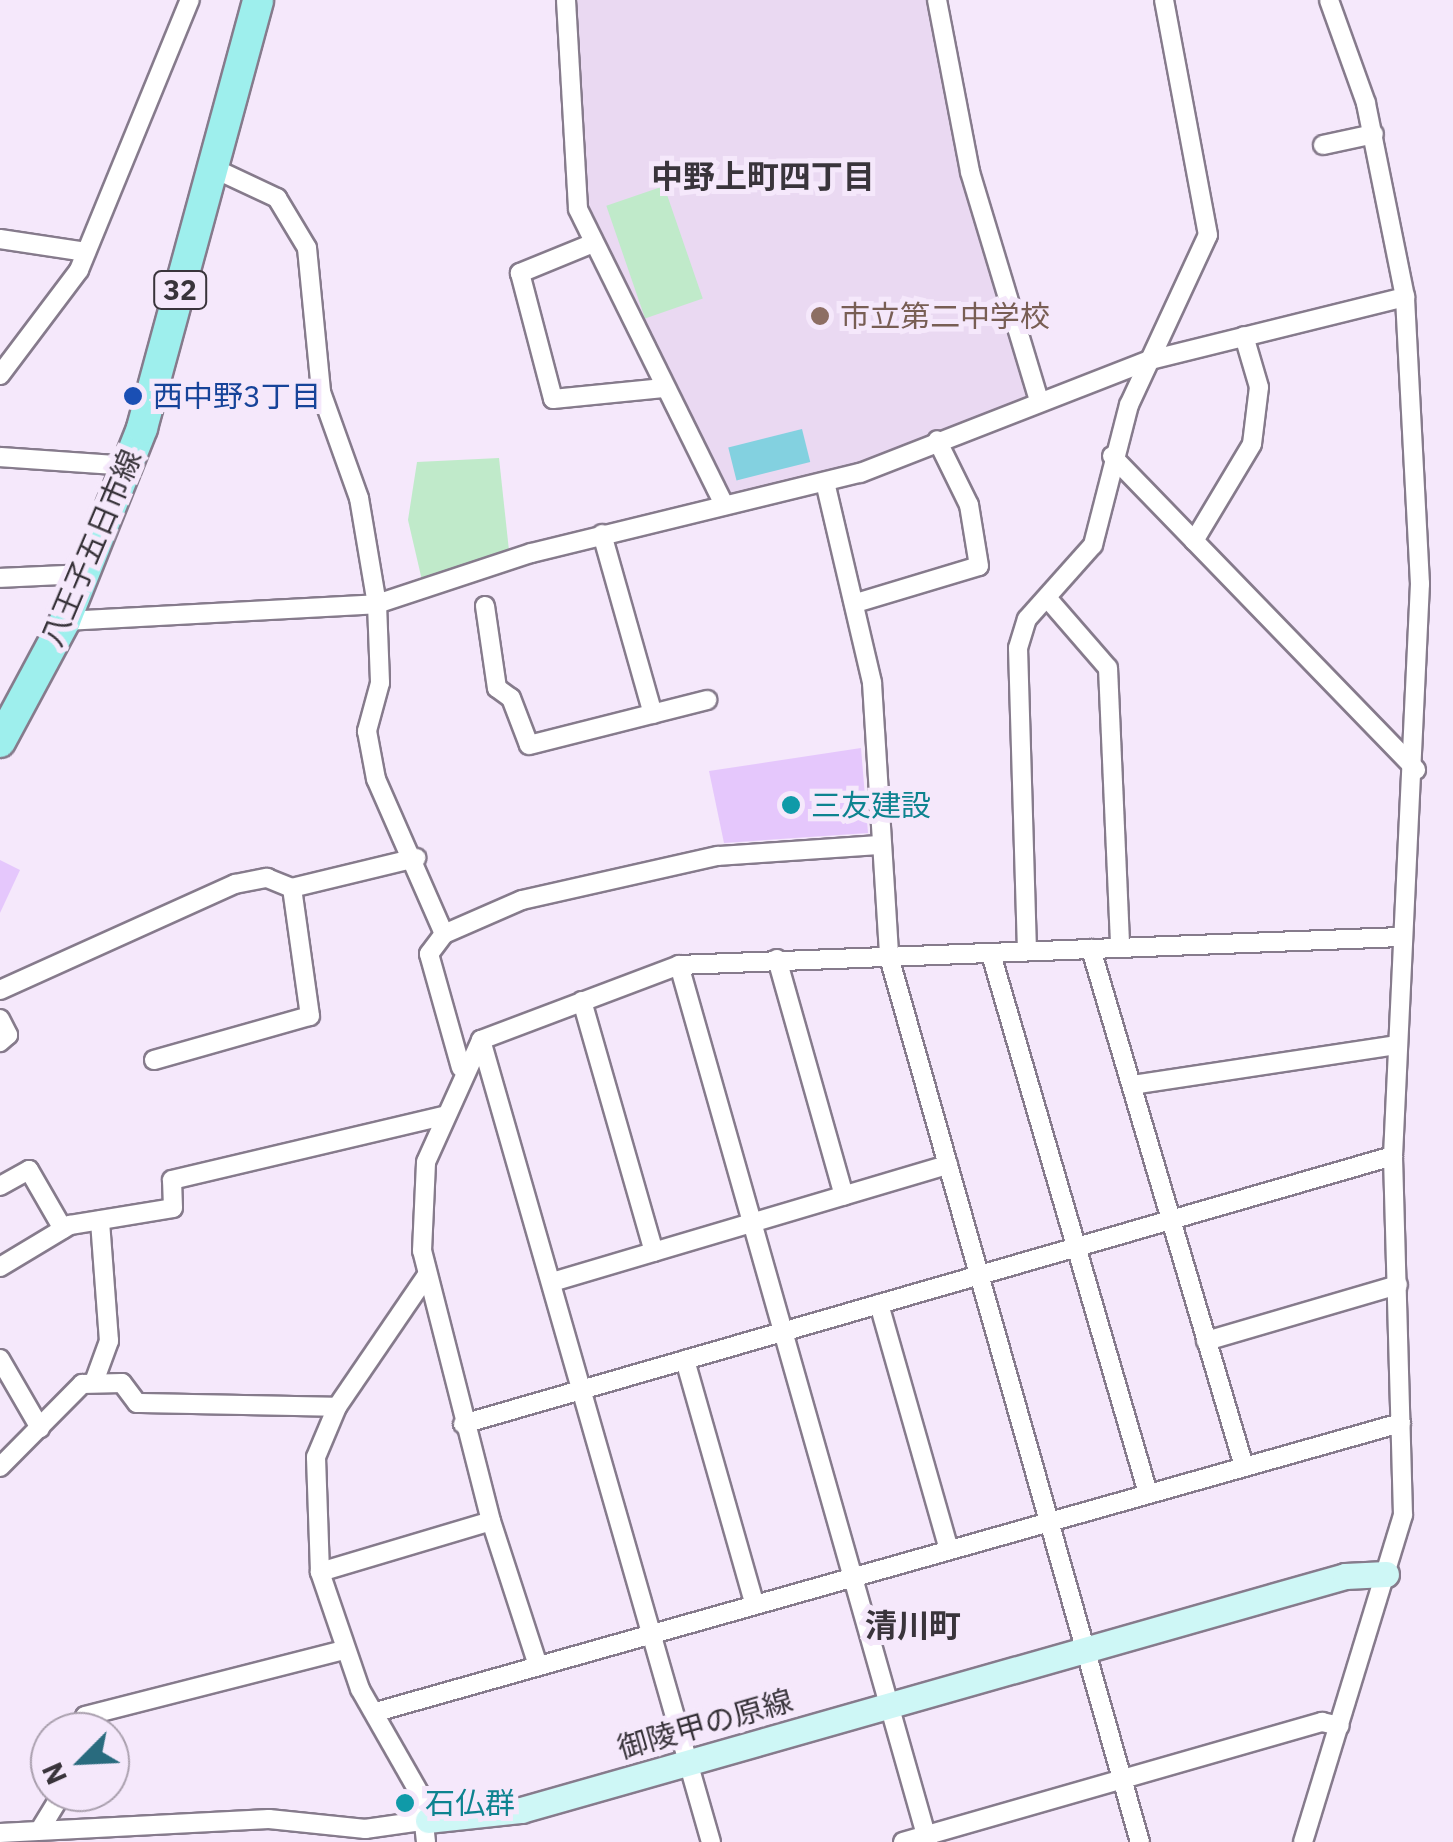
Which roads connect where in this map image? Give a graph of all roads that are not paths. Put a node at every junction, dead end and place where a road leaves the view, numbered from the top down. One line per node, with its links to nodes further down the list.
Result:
1 (190, 0): 12 (street)
2 (258, 0): 9 (main road, 八王子五日市線 / 32)
3 (566, 0): 11 (street)
4 (937, 0): 18 (street)
5 (1164, 0): 15 (street)
6 (1329, 0): 7 (street)
7 (1374, 134): 8 (street); 13 (street)
8 (1323, 145)
9 (213, 168): 22 (main road, 八王子五日市線 / 32); 31 (street)
10 (0, 239): 12 (street)
11 (591, 244): 17 (street); 17 (street)
12 (86, 252): 16 (street)
13 (1405, 297): 14 (street); 37 (street)
14 (1244, 336): 15 (street); 26 (street)
15 (1150, 360): 18 (street); 20 (street)
16 (0, 374)
17 (663, 388): 24 (street)
18 (1039, 400): 19 (street)
19 (937, 440): 23 (street); 30 (street)
20 (1112, 456): 26 (street); 29 (street)
21 (0, 457): 22 (street)
22 (128, 466): 27 (main road, 八王子五日市線 / 32)
23 (825, 482): 24 (street); 30 (street)
24 (724, 505): 25 (street)
25 (602, 534): 31 (street); 35 (street)
26 (1194, 541): 37 (street)
27 (84, 574): 28 (street); 33 (main road, 八王子五日市線 / 32)
28 (0, 578)
29 (1048, 599): 43 (street); 45 (street)
30 (856, 603): 38 (street)
31 (378, 604): 33 (street); 39 (street)
32 (485, 606): 35 (street)
33 (65, 622): 36 (main road, 八王子五日市線 / 32)
34 (706, 700): 35 (street)
35 (653, 714)
36 (0, 742)
37 (1416, 770): 42 (street)
38 (881, 845): 41 (street); 47 (street)
39 (416, 858): 40 (street); 41 (street)
40 (292, 888): 50 (street); 56 (street)
41 (444, 934): 57 (street)
42 (1400, 938): 43 (street); 55 (street)
43 (1120, 947): 44 (street)
44 (1091, 949): 45 (street); 58 (street)
45 (1027, 951): 46 (street)
46 (990, 954): 47 (street); 68 (street)
47 (889, 957): 48 (street); 61 (street)
48 (777, 959): 49 (street); 63 (street)
49 (679, 965): 51 (street); 66 (street)
50 (0, 990)
51 (582, 1001): 53 (street); 69 (street)
52 (0, 1019): 54 (street)
53 (481, 1040): 57 (street); 73 (street)
54 (0, 1042)
55 (1396, 1046): 58 (street); 60 (street)
56 (154, 1060)
57 (461, 1068): 59 (street)
58 (1132, 1085): 65 (street)
59 (443, 1116): 64 (street); 71 (street)
60 (1393, 1156): 65 (street); 74 (street)
61 (948, 1165): 63 (street); 72 (street)
62 (0, 1186): 67 (street)
63 (844, 1196): 66 (street)
64 (100, 1220): 67 (street); 80 (street)
65 (1170, 1220): 68 (street); 77 (street)
66 (752, 1223): 69 (street); 76 (street)
67 (63, 1228): 70 (street)
68 (1076, 1247): 72 (street); 88 (street)
69 (654, 1252): 73 (street)
70 (0, 1267)
71 (428, 1275): 82 (street); 83 (street)
72 (978, 1275): 75 (street); 89 (street)
73 (552, 1282): 81 (street)
74 (1398, 1285): 77 (street); 84 (street)
75 (879, 1304): 76 (street); 91 (street)
76 (784, 1332): 79 (street); 93 (street)
77 (1206, 1340): 86 (street)
78 (0, 1359): 85 (street)
79 (685, 1360): 81 (street); 95 (street)
80 (94, 1382): 82 (street); 85 (street)
81 (582, 1390): 83 (street); 96 (street)
82 (337, 1407): 92 (street)
83 (463, 1424): 90 (street)
84 (1401, 1424): 86 (street); 94 (street)
85 (40, 1428): 87 (street)
86 (1243, 1463): 88 (street)
87 (0, 1468)
88 (1147, 1490): 89 (street)
89 (1047, 1518): 91 (street); 97 (street)
90 (491, 1521): 92 (street); 99 (street)
91 (948, 1546): 93 (street)
92 (320, 1572): 98 (street)
93 (853, 1574): 95 (street); 100 (street)
94 (1386, 1574): 97 (street, 御陵甲の原線); 103 (street)
95 (754, 1603): 96 (street)
96 (652, 1634): 99 (street); 104 (street)
97 (1084, 1648): 100 (street, 御陵甲の原線); 105 (street)
98 (343, 1650): 101 (street); 102 (street)
99 (538, 1666): 102 (street)
100 (890, 1705): 104 (street, 御陵甲の原線); 110 (street)
101 (98, 1712)
102 (376, 1712): 108 (street)
103 (1340, 1726): 105 (street); 114 (street)
104 (688, 1764): 108 (street, 御陵甲の原線); 111 (street)
105 (1122, 1777): 110 (street); 113 (street)
106 (46, 1812): 107 (street)
107 (33, 1828): 108 (street, 御陵甲の原線); 109 (street, 御陵甲の原線)
108 (427, 1831)
109 (0, 1833)
110 (928, 1838): 112 (street)
111 (711, 1842)
112 (903, 1842)
113 (1140, 1842)
114 (1302, 1842)

